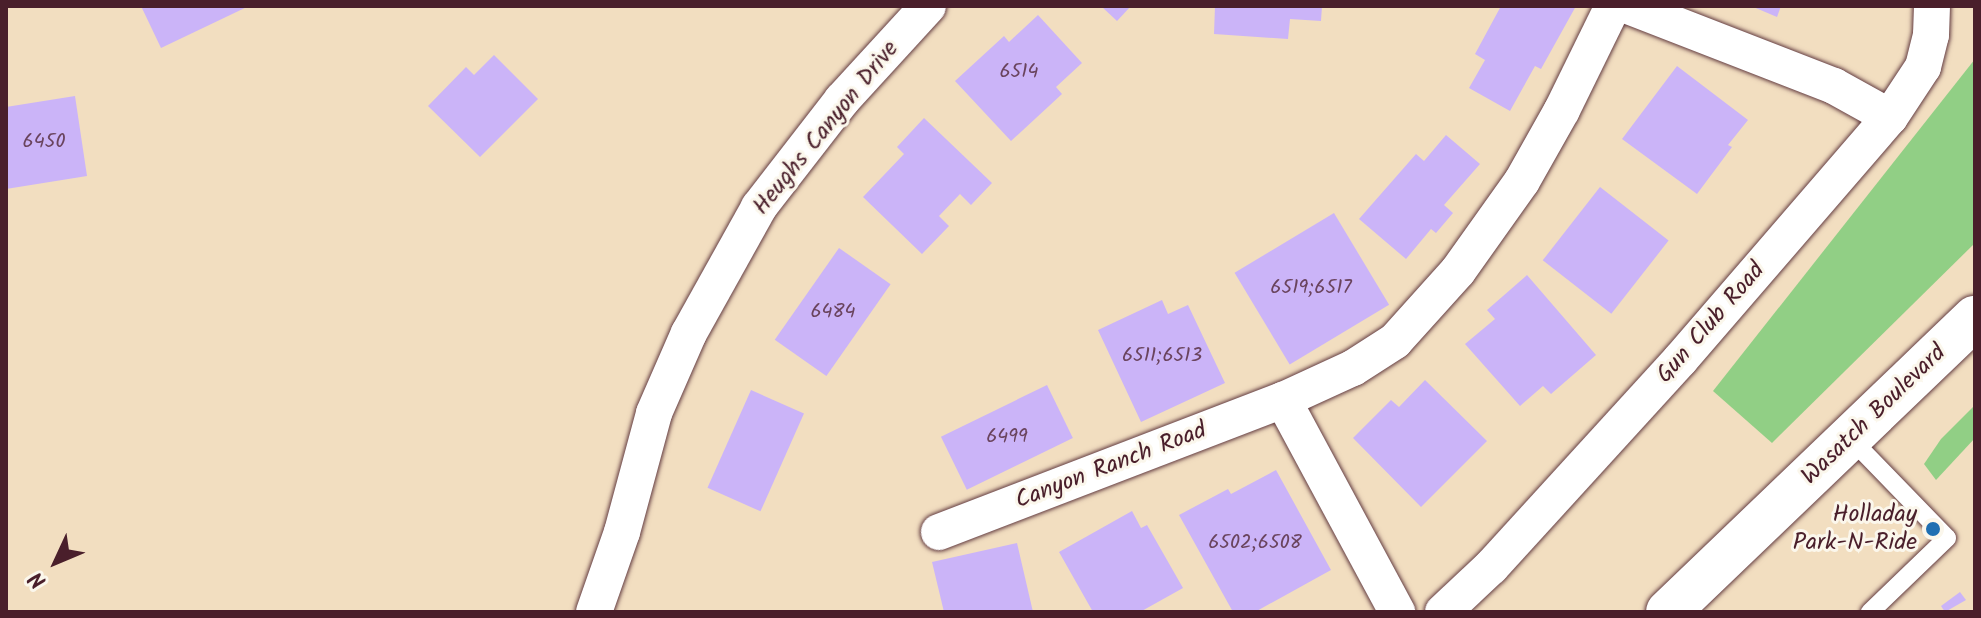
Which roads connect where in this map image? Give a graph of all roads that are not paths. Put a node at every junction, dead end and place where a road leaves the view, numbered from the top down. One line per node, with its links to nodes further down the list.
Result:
1 (928, 6): 10 (street, Heughs Canyon Drive)
2 (1613, 6): 7 (street, Canyon Ranch Road)
3 (1628, 6): 5 (street)
4 (1932, 6): 5 (street, Gun Club Road)
5 (1890, 117): 12 (street, Gun Club Road)
6 (1975, 318): 8 (street, Wasatch Boulevard)
7 (1283, 400): 9 (street, Canyon Ranch Road); 11 (street)
8 (1850, 438): 13 (street, Wasatch Boulevard); 14 (lane)
9 (939, 532)
10 (594, 612)
11 (1397, 612)
12 (1443, 612)
13 (1668, 612)
14 (1870, 612)

